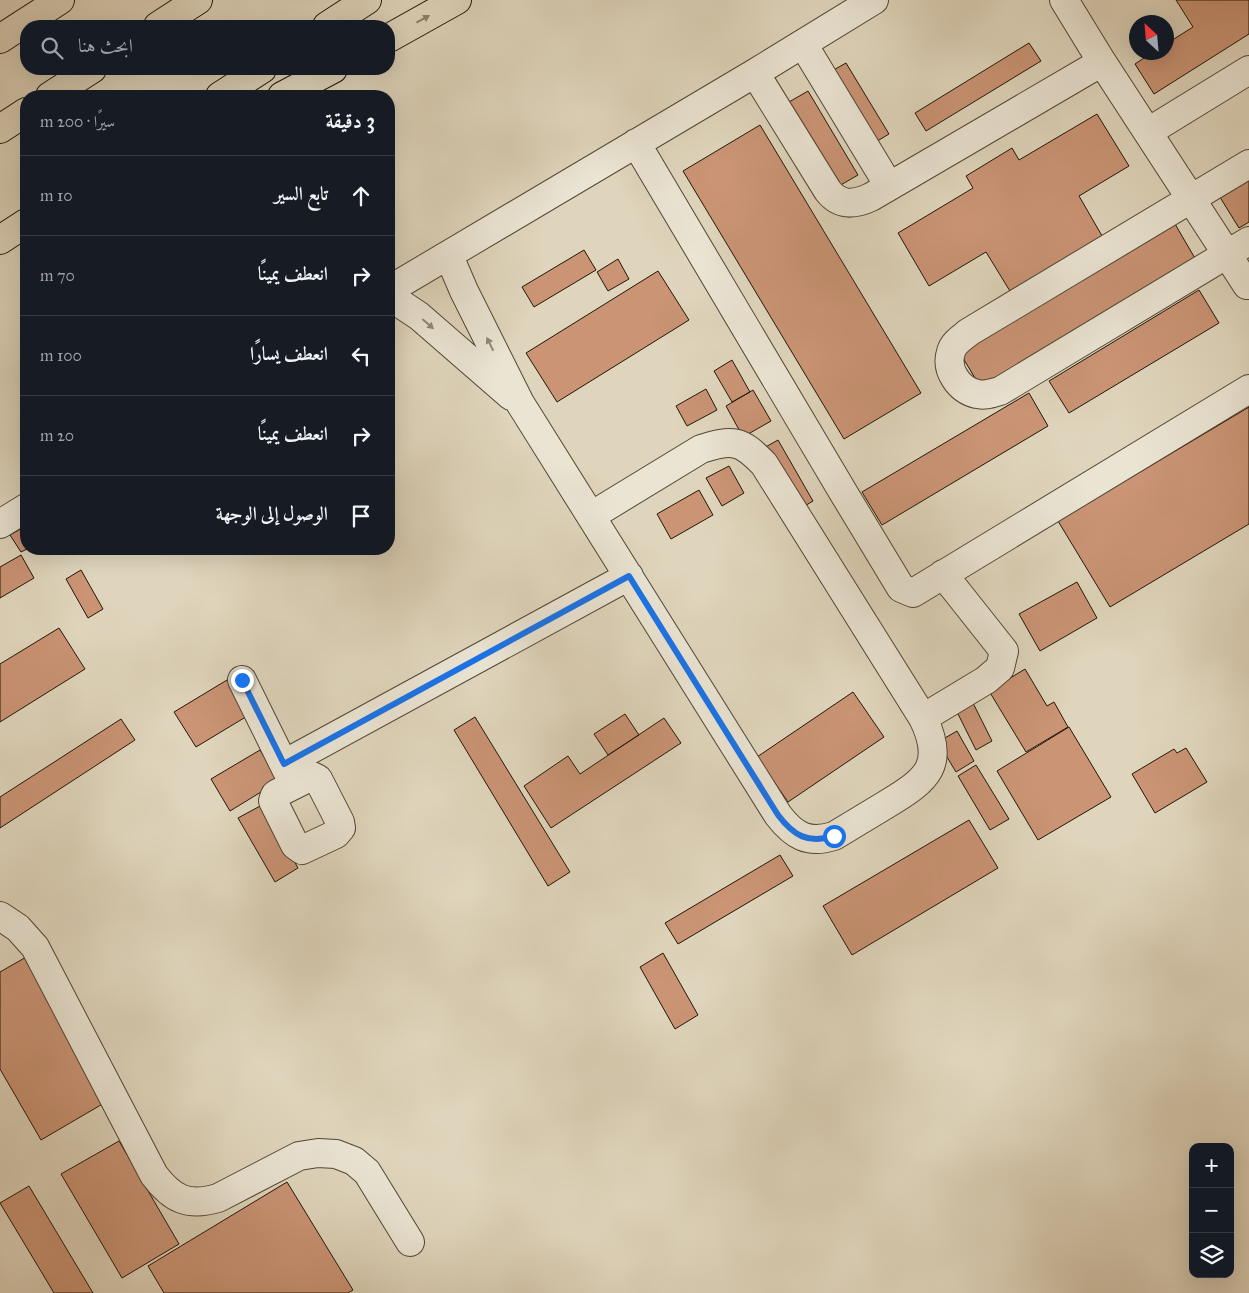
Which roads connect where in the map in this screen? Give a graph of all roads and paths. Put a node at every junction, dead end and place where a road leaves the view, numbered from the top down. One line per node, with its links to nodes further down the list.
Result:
1 (60, 0): 7 (highway)
2 (198, 0): 8 (highway)
3 (367, 0): 9 (highway)
4 (457, 0): 11 (highway, one-way to 4)
5 (874, 0): 13 (street)
6 (1064, 0): 14 (street)
7 (29, 20)
8 (167, 20)
9 (335, 20)
10 (20, 26): 12 (highway)
11 (395, 35)
12 (0, 39)
13 (803, 44): 16 (street); 28 (street)
14 (1102, 62): 25 (street); 28 (street)
15 (1249, 70): 25 (street)
16 (756, 73): 26 (street); 28 (street)
17 (83, 75): 20 (highway)
18 (253, 75): 21 (highway)
19 (322, 75): 22 (highway)
20 (59, 90)
21 (229, 90)
22 (293, 90)
23 (20, 116): 24 (highway)
24 (0, 129)
25 (1148, 132): 29 (street)
26 (636, 143): 34 (street); 43 (street)
27 (1249, 164): 29 (street)
28 (889, 186)
29 (1191, 198): 33 (street); 33 (street)
30 (20, 227): 32 (highway)
31 (20, 230): 32 (highway)
32 (0, 240)
33 (1238, 248): 35 (street)
34 (449, 256): 36 (street); 39 (street, one-way to 34)
35 (1247, 285)
36 (395, 287)
37 (395, 300): 39 (street, one-way to 39)
38 (1249, 389): 43 (street)
39 (520, 403): 41 (street)
40 (20, 512): 42 (street)
41 (591, 516): 44 (street); 46 (street)
42 (0, 524)
43 (943, 574): 46 (street)
44 (629, 576): 45 (street); 46 (street)
45 (242, 680)
46 (923, 718)
47 (0, 916): 48 (street)
48 (410, 1242)

